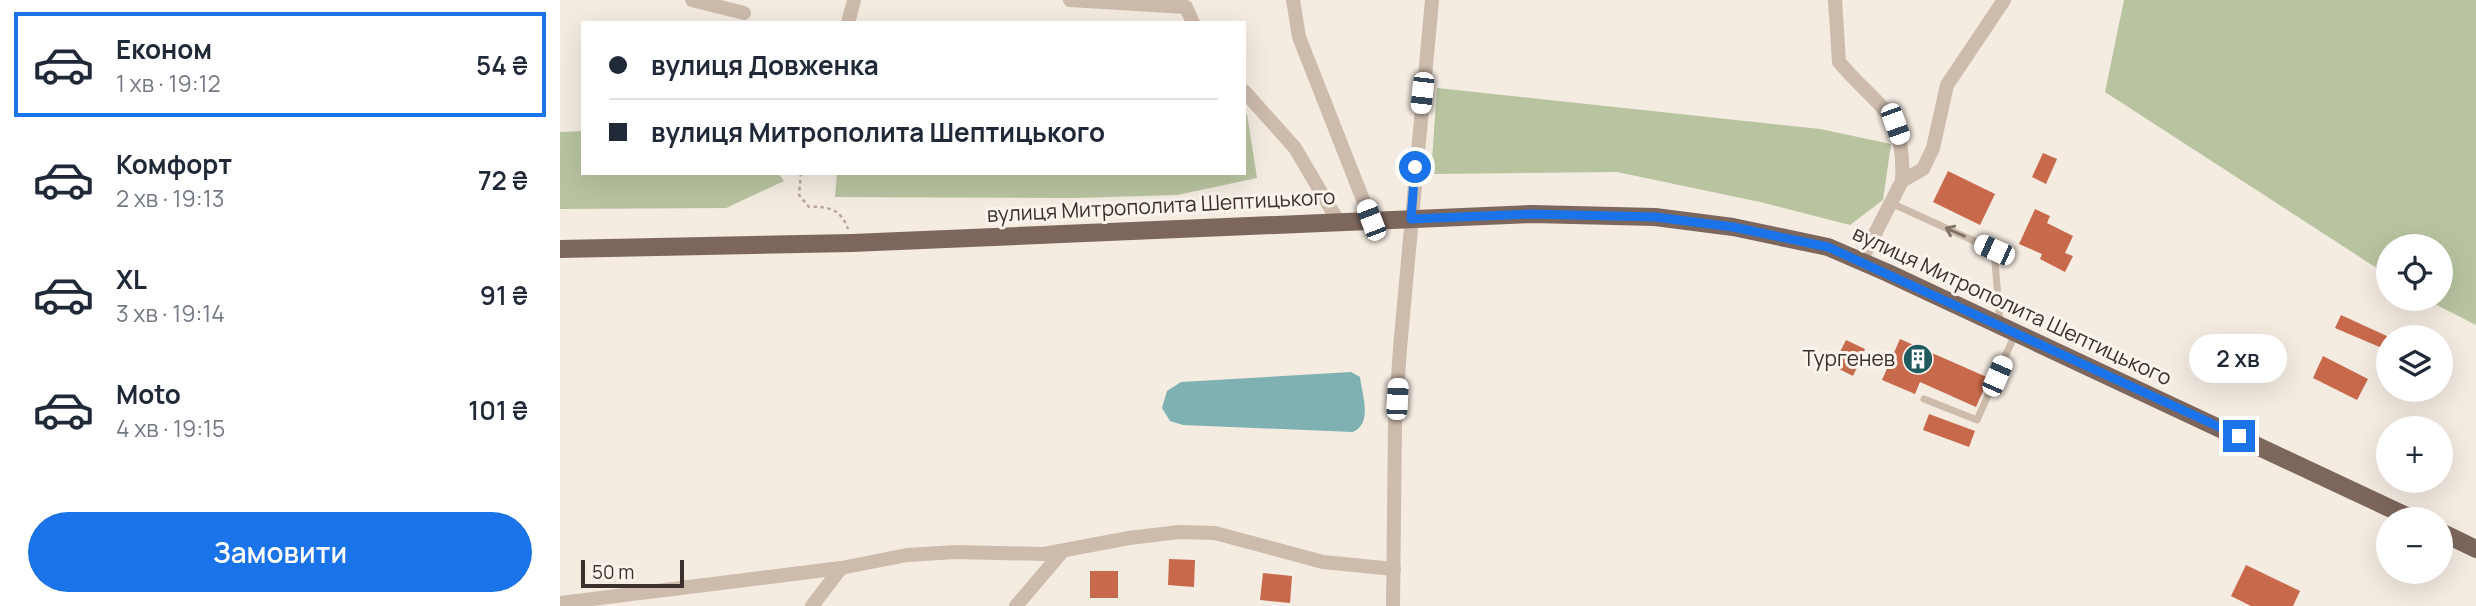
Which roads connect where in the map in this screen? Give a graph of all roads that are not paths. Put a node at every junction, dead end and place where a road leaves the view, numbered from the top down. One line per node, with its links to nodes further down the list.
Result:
1 (692, 0): 8 (street)
2 (854, 0): 9 (street)
3 (1070, 0): 10 (street)
4 (1293, 0): 15 (street)
5 (1432, 0): 14 (street)
6 (1835, 0): 12 (street)
7 (2004, 0): 12 (street)
8 (744, 13)
9 (849, 21)
10 (1192, 21)
11 (1246, 93): 16 (street)
12 (1902, 181): 13 (street)
13 (1891, 203): 18 (street); 19 (lane, one-way to 13)
14 (1411, 219): 15 (main road, вулиця Митрополита Шептицького); 18 (main road, вулиця Митрополита Шептицького); 27 (street)
15 (1371, 220): 16 (main road, вулиця Митрополита Шептицького)
16 (1338, 221): 17 (main road, вулиця Митрополита Шептицького)
17 (560, 249)
18 (1861, 261): 19 (main road, вулиця Митрополита Шептицького)
19 (2000, 324): 20 (main road, вулиця Митрополита Шептицького)
20 (2017, 331): 21 (lane); 22 (main road, вулиця Митрополита Шептицького)
21 (1924, 399)
22 (2388, 507)
23 (2453, 538): 24 (main road)
24 (2476, 549)
25 (1062, 552): 26 (street); 27 (street); 31 (street)
26 (841, 568): 29 (street); 30 (street)
27 (1394, 569): 32 (street)
28 (560, 603): 29 (street)
29 (589, 603)
30 (812, 606)
31 (1016, 606)
32 (1393, 606)

